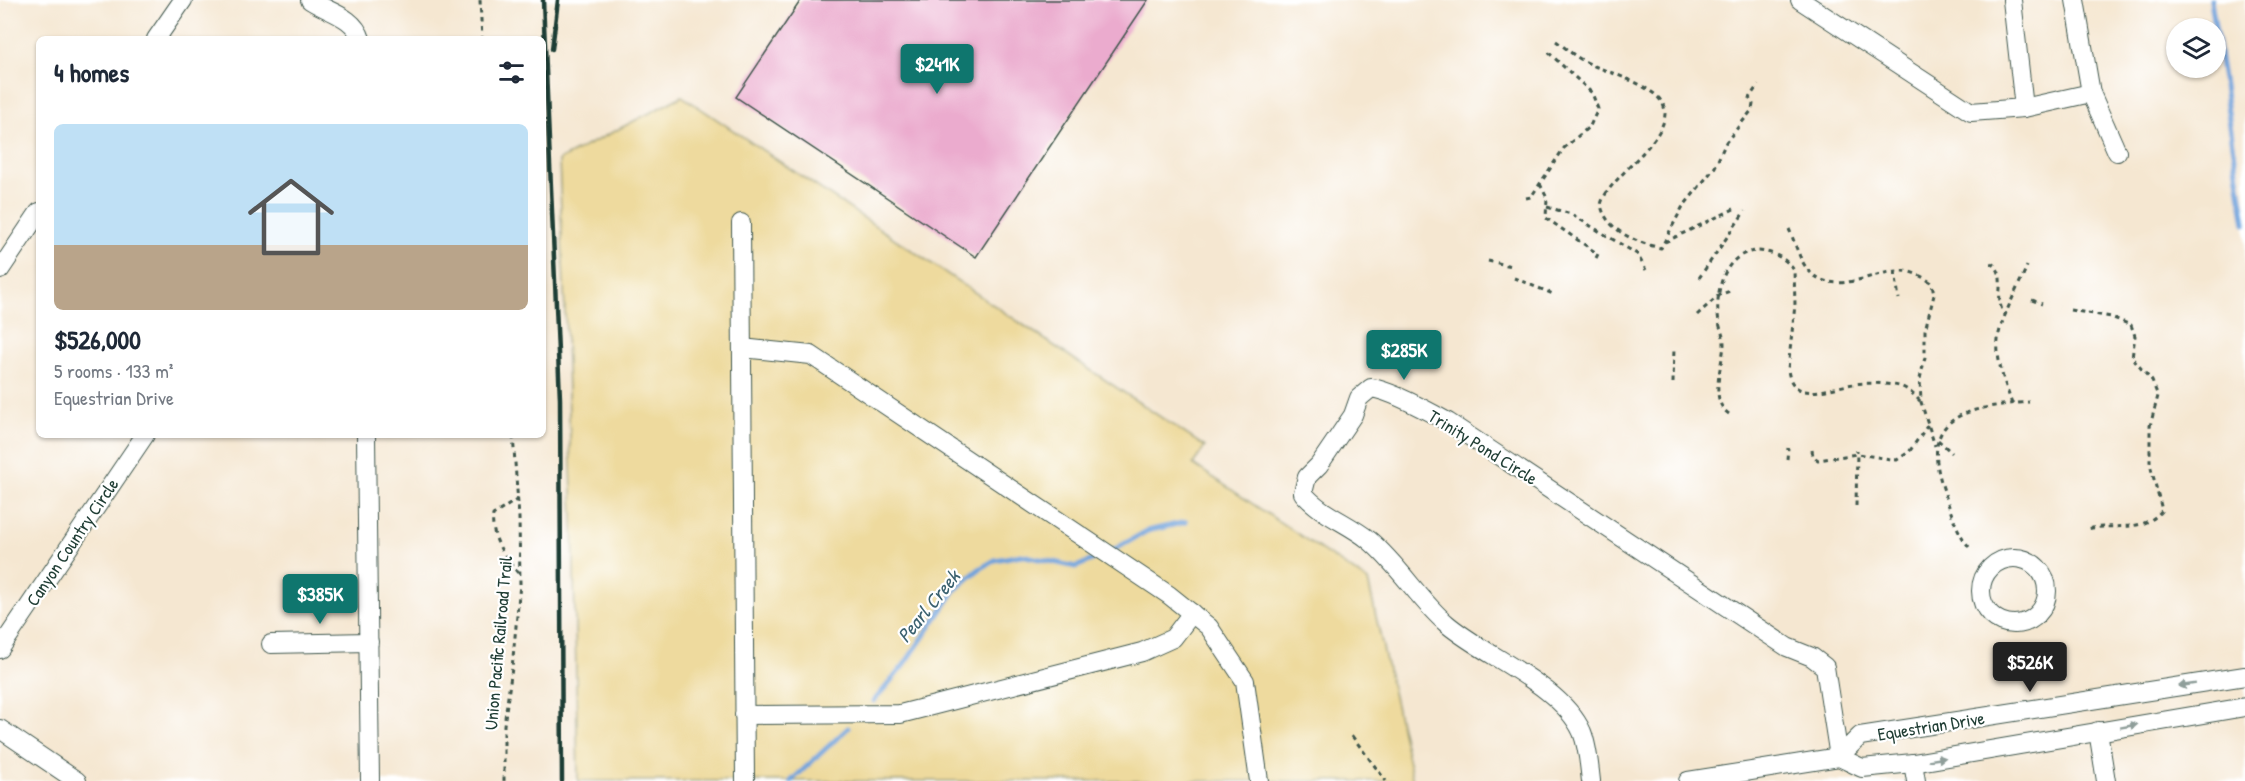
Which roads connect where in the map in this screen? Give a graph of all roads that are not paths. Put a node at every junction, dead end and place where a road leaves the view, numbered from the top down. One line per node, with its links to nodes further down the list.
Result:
1 (183, 0): 6 (street)
2 (310, 0): 7 (street)
3 (1800, 0): 9 (street)
4 (2012, 0): 9 (street)
5 (2075, 0): 8 (street)
6 (158, 36)
7 (360, 36)
8 (2091, 93): 9 (street); 10 (street)
9 (2024, 108)
10 (2117, 152)
11 (36, 216): 13 (street)
12 (741, 223): 14 (street)
13 (0, 270)
14 (742, 348): 17 (street); 23 (street)
15 (143, 438): 20 (street, Canyon Country Circle)
16 (366, 438): 18 (street)
17 (1192, 613): 23 (street); 31 (street)
18 (369, 642): 19 (street); 29 (street)
19 (271, 644)
20 (0, 649)
21 (2245, 676): 26 (street, Equestrian Drive, one-way to 26)
22 (2245, 707): 25 (street, Equestrian Drive, one-way to 22)
23 (744, 715): 30 (street)
24 (0, 729): 28 (street)
25 (2098, 731): 27 (street, Equestrian Drive, one-way to 25); 35 (street)
26 (1839, 757): 27 (street, Equestrian Drive); 32 (street, Trinity Pond Circle); 33 (street)
27 (1913, 763): 34 (street)
28 (77, 781)
29 (370, 781)
30 (745, 781)
31 (1259, 781)
32 (1591, 781)
33 (1689, 781)
34 (1916, 781)
35 (2106, 781)

